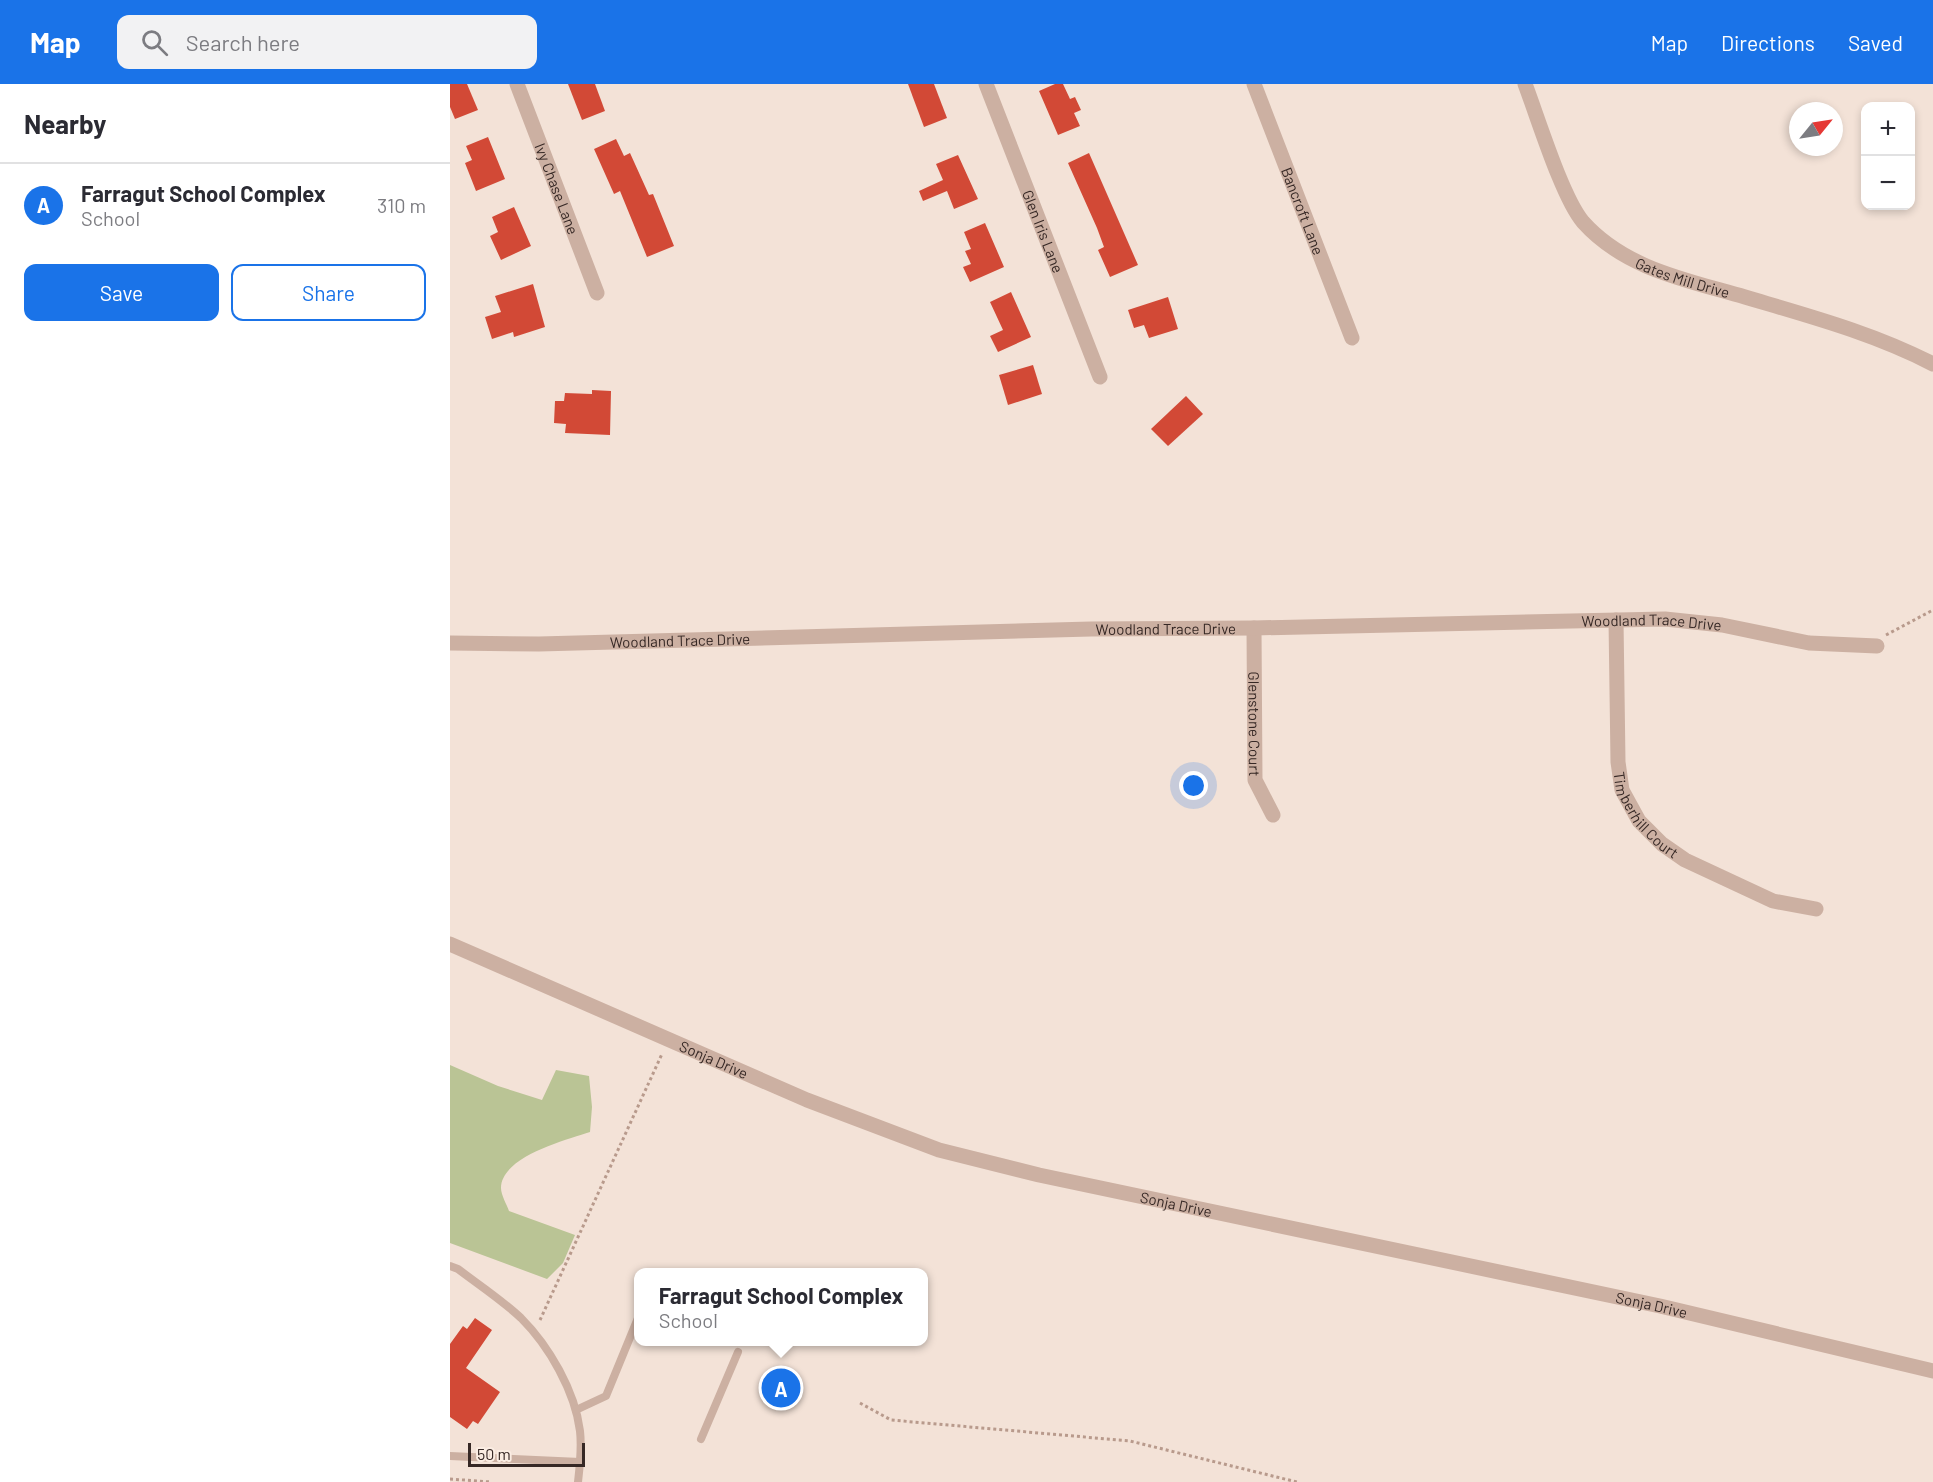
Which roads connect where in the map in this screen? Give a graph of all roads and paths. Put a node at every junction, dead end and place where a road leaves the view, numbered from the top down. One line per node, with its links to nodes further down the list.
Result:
1 (517, 84): 5 (street, Ivy Chase Lane)
2 (986, 84): 8 (street, Glen Iris Lane)
3 (1254, 84): 6 (street, Bancroft Lane)
4 (1524, 84): 7 (street, Gates Mill Drive)
5 (597, 293)
6 (1352, 338)
7 (1933, 364)
8 (1100, 377)
9 (1933, 610): 13 (path)
10 (1616, 620): 11 (street, Woodland Trace Drive); 13 (street, Woodland Trace Drive); 15 (street, Timberhill Court)
11 (1254, 628): 12 (street, Woodland Trace Drive); 14 (street, Glenstone Court)
12 (450, 643)
13 (1877, 646)
14 (1273, 815)
15 (1816, 909)
16 (450, 944): 17 (street, Sonja Drive)
17 (669, 1040): 20 (path); 22 (street, Sonja Drive)
18 (450, 1266): 20 (lane)
19 (634, 1330): 24 (lane)
20 (540, 1340): 24 (lane)
21 (738, 1352): 25 (lane)
22 (1933, 1371)
23 (860, 1403): 31 (path)
24 (576, 1410): 27 (lane)
25 (701, 1439)
26 (450, 1456): 27 (lane)
27 (580, 1462): 30 (lane)
28 (450, 1479): 29 (path)
29 (491, 1482)
30 (578, 1482)
31 (1297, 1482)

